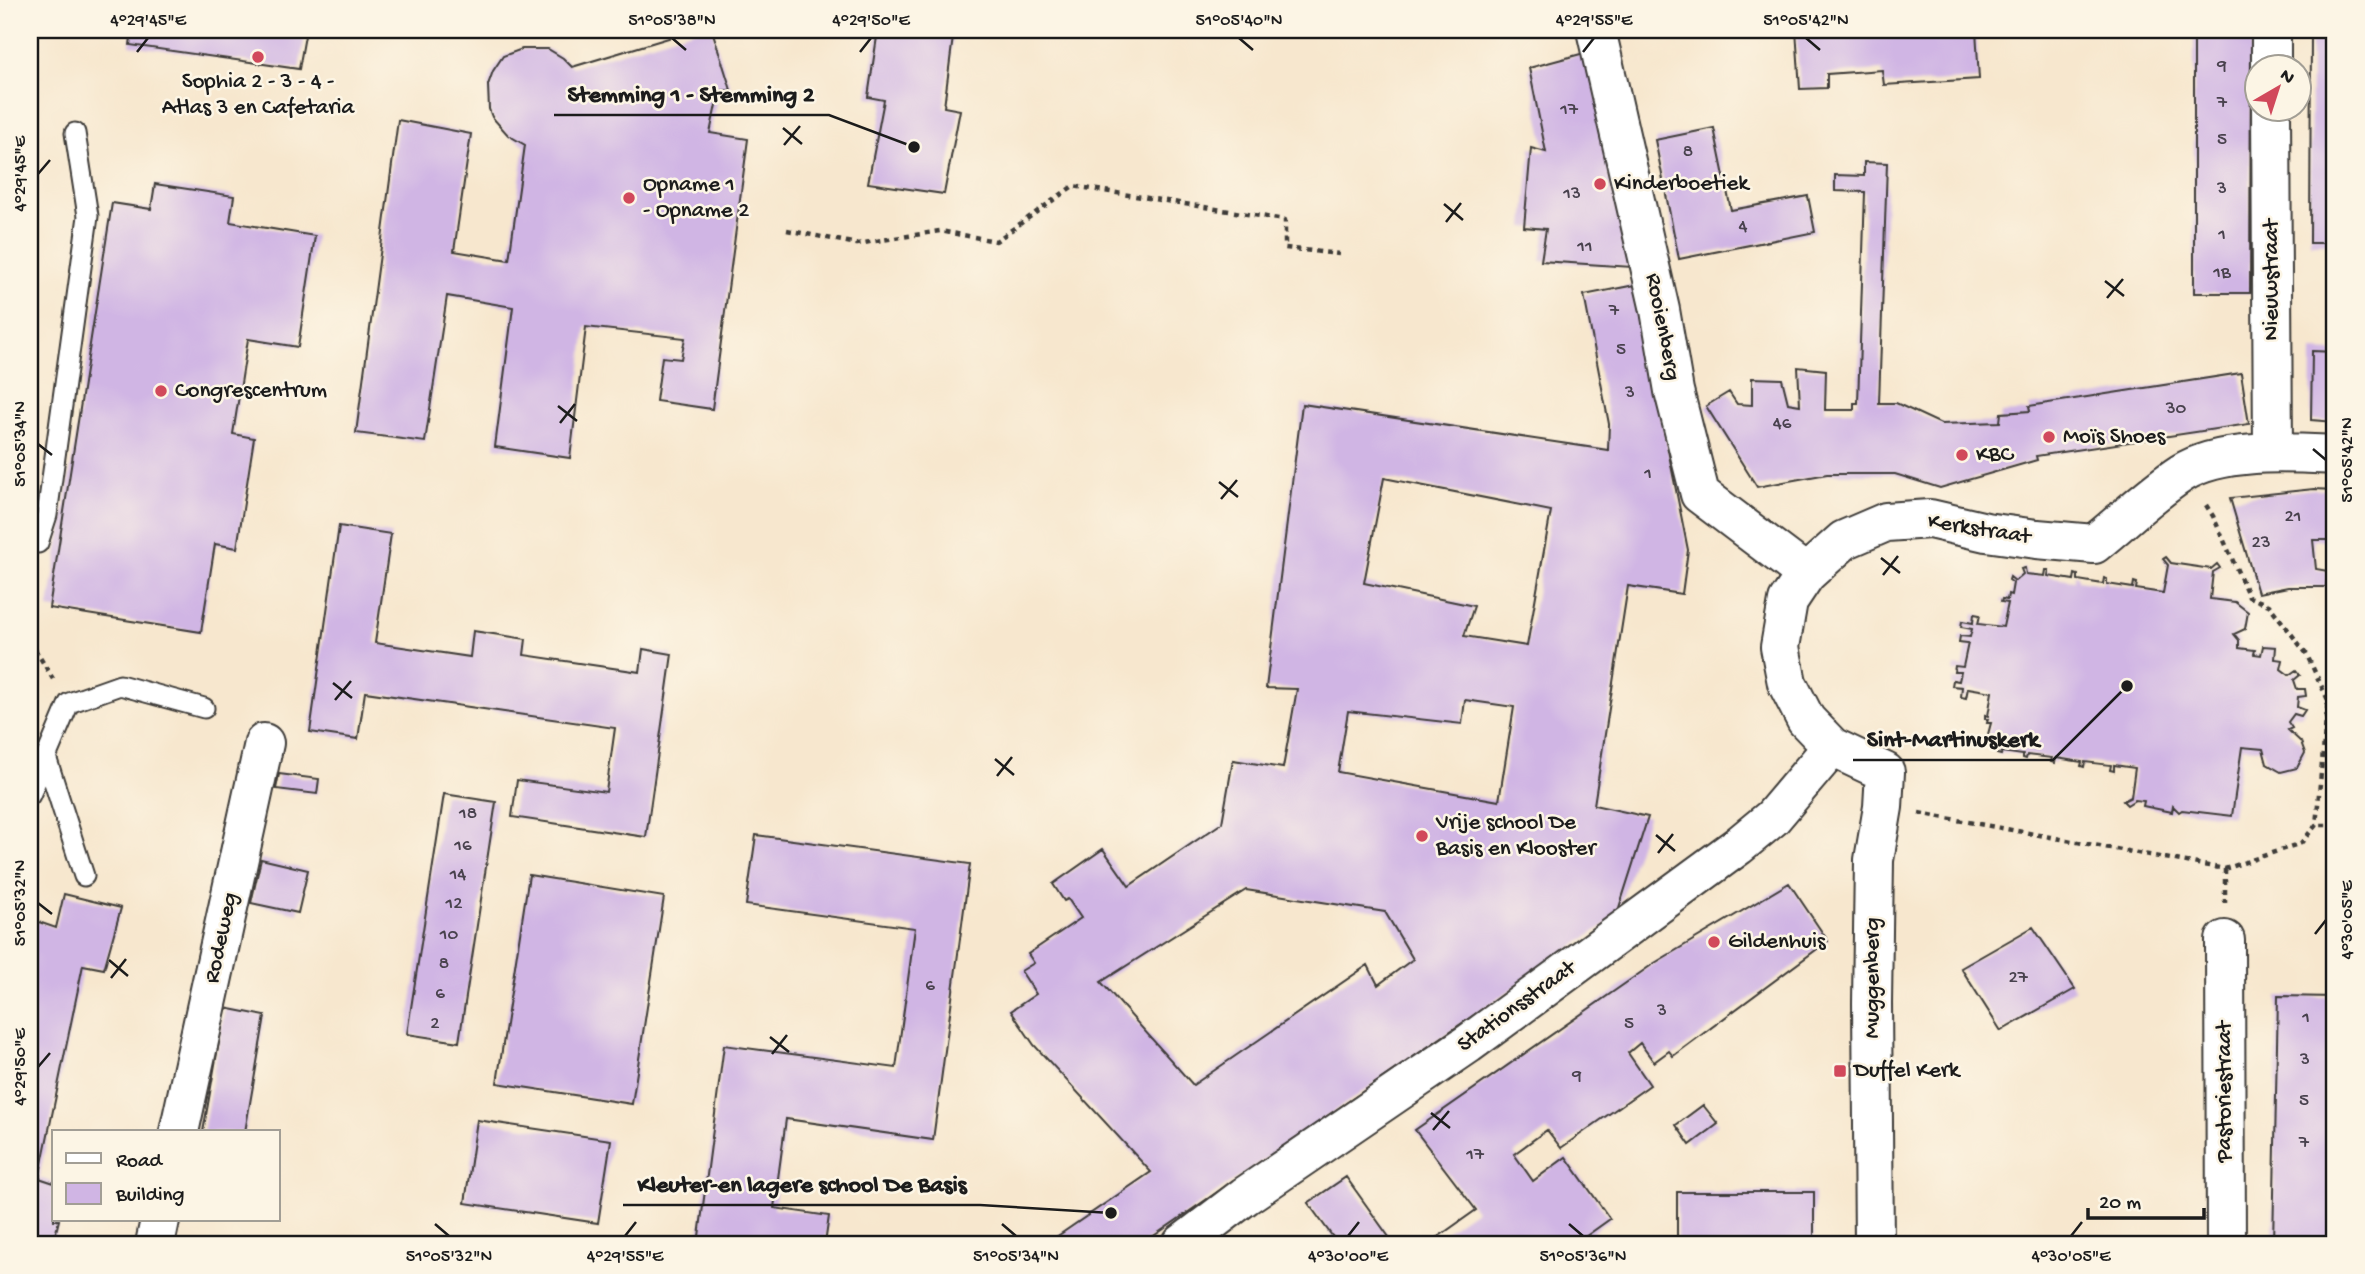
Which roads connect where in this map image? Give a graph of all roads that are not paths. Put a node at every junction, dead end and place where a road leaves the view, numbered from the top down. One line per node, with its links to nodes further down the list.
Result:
1 (1596, 30): 10 (street, Rooienberg)
2 (2271, 30): 3 (street)
3 (2271, 52)
4 (2271, 122): 6 (street, Nieuwstraat)
5 (75, 133): 8 (lane)
6 (2273, 452): 7 (street, Kerkstraat); 10 (street, Kerkstraat)
7 (2335, 455)
8 (38, 515): 9 (lane)
9 (38, 543)
10 (1806, 573): 13 (street, Kerkstraat)
11 (204, 708): 14 (lane)
12 (264, 743): 18 (street, Rodeweg)
13 (1832, 747): 21 (street, Stationsstraat); 22 (street, Muggenberg)
14 (46, 757): 15 (lane); 16 (lane)
15 (30, 795)
16 (84, 876)
17 (2225, 940): 23 (street, Pastoriestraat)
18 (179, 1130)
19 (160, 1222): 20 (street)
20 (155, 1244)
21 (1181, 1244)
22 (1874, 1244)
23 (2225, 1244)

